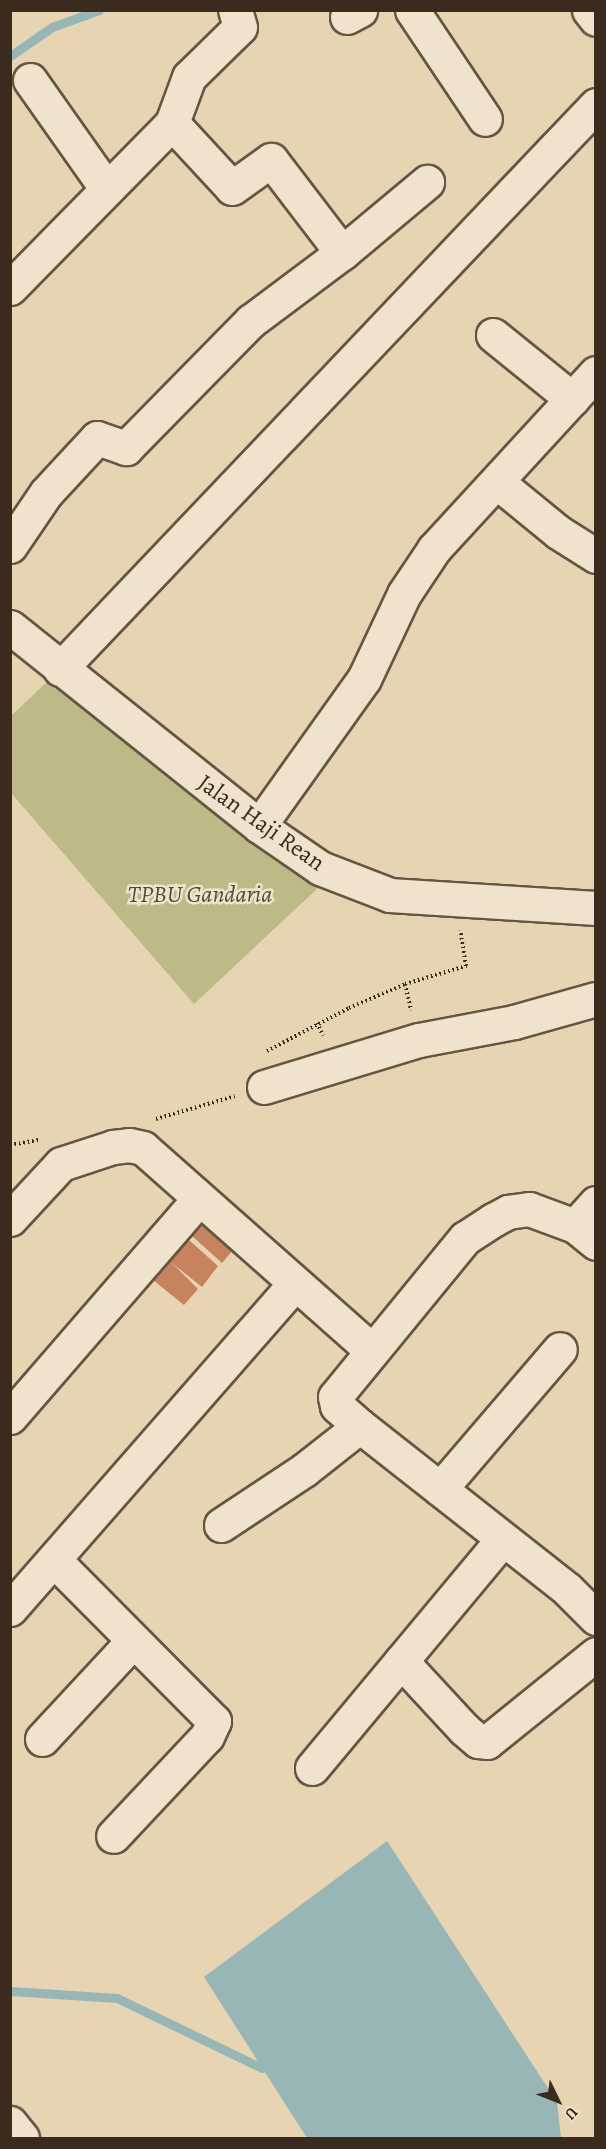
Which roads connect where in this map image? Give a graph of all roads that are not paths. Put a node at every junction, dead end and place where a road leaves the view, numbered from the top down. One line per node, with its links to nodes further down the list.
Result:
1 (235, 10): 8 (street)
2 (412, 10): 7 (street)
3 (589, 10): 4 (street)
4 (596, 19)
5 (30, 80): 10 (street)
6 (596, 105): 20 (street)
7 (485, 119)
8 (172, 123): 10 (street); 11 (street)
9 (427, 182): 11 (street)
10 (107, 189): 12 (street)
11 (342, 253): 17 (street)
12 (10, 288)
13 (493, 335): 15 (street)
14 (596, 373): 15 (street)
15 (572, 399): 16 (street)
16 (497, 482): 18 (street); 21 (street)
17 (10, 546)
18 (596, 556)
19 (10, 627): 20 (street, Jalan Haji Rean)
20 (60, 669): 21 (street, Jalan Haji Rean)
21 (259, 826): 22 (street, Jalan Haji Rean)
22 (596, 908)
23 (596, 999): 24 (street)
24 (251, 1082)
25 (199, 1199): 26 (street); 28 (street); 31 (street)
26 (10, 1219)
27 (589, 1224): 30 (street)
28 (295, 1284): 30 (street); 36 (street)
29 (560, 1349): 33 (street)
30 (371, 1350): 32 (street)
31 (10, 1417)
32 (360, 1426): 33 (street); 34 (street)
33 (440, 1489): 35 (street)
34 (221, 1525)
35 (502, 1540): 38 (street); 41 (street)
36 (54, 1560): 37 (street); 39 (street)
37 (13, 1603)
38 (596, 1618)
39 (133, 1641): 42 (street); 44 (street)
40 (596, 1654): 41 (street)
41 (401, 1661): 43 (street)
42 (42, 1739)
43 (312, 1768)
44 (113, 1836)
45 (10, 2123): 46 (street)
46 (22, 2139)

